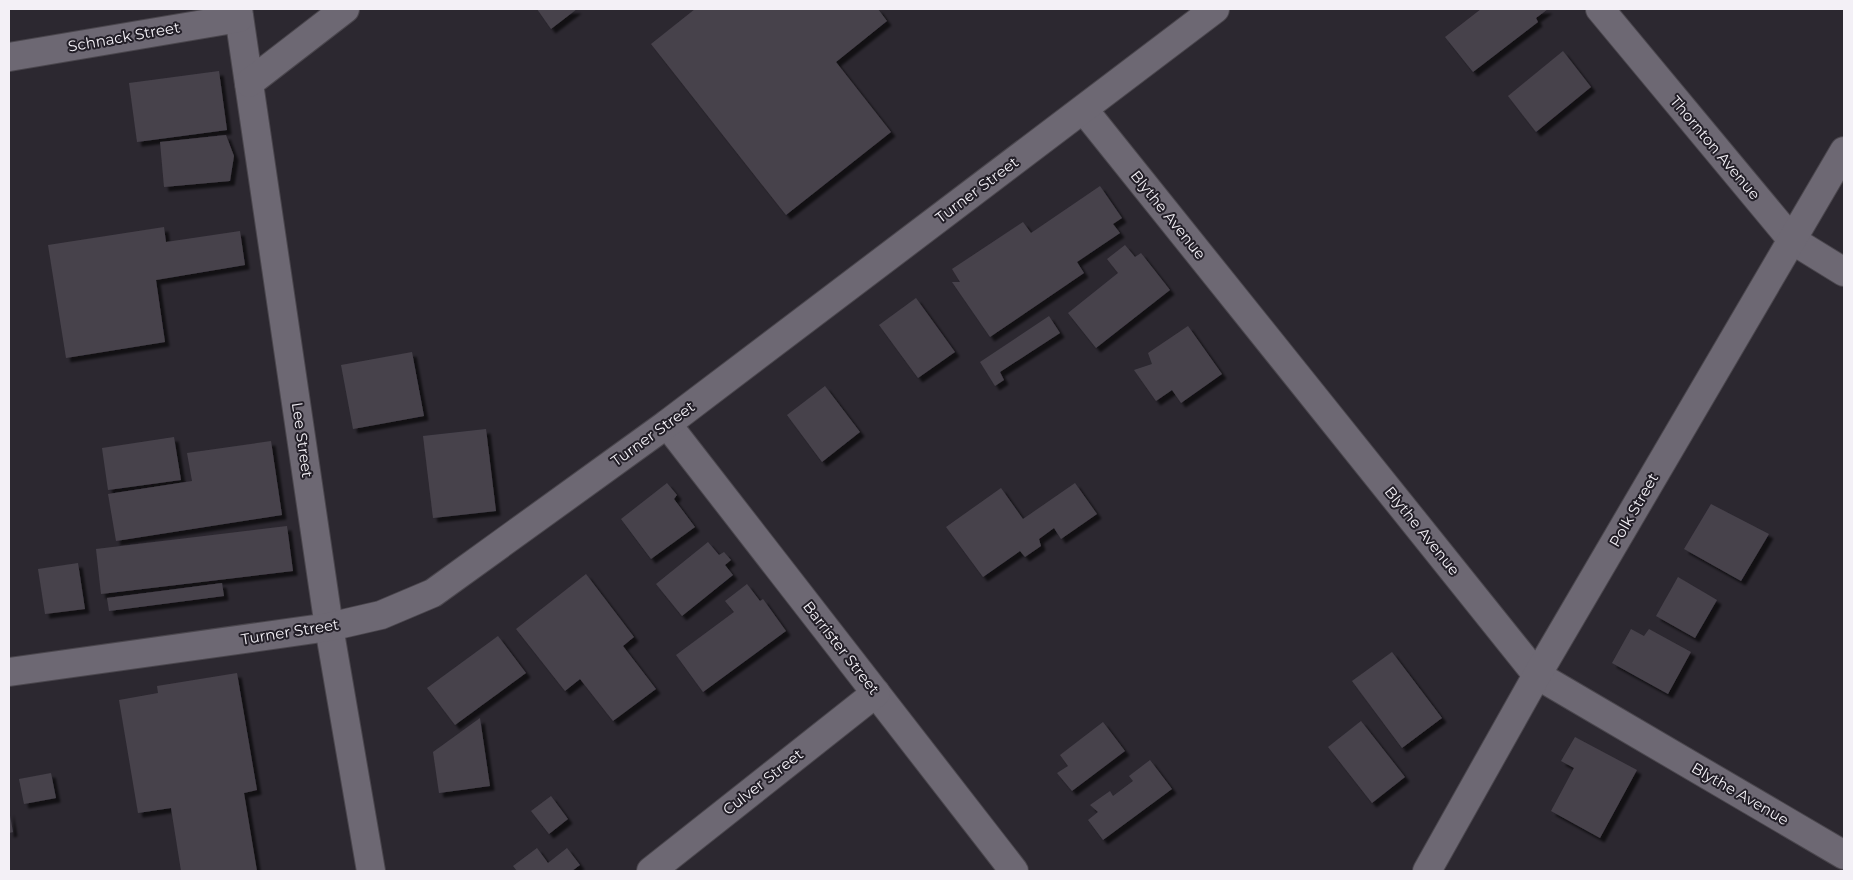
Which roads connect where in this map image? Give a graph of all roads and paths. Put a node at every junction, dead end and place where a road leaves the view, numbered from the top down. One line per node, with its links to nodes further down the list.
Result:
1 (345, 9): 6 (street)
2 (1215, 9): 7 (street, Turner Street)
3 (1600, 9): 9 (street, Thornton Avenue)
4 (238, 13): 5 (street, Schnack Street); 6 (street, Lee Street)
5 (9, 56)
6 (248, 84): 12 (street, Lee Street)
7 (1084, 110): 11 (street, Turner Street); 14 (street, Blythe Avenue)
8 (1844, 151): 9 (street, Polk Street)
9 (1792, 240): 10 (street, Thornton Avenue); 14 (street, Polk Street)
10 (1844, 272)
11 (667, 424): 12 (street, Turner Street); 15 (street, Barrister Street)
12 (329, 627): 13 (street, Turner Street); 17 (street, Lee Street)
13 (9, 672)
14 (1537, 675): 16 (street, Blythe Avenue); 20 (street, Polk Street)
15 (876, 693): 18 (street, Culver Street); 19 (street, Barrister Street)
16 (1844, 855)
17 (371, 871)
18 (651, 871)
19 (1014, 871)
20 (1428, 871)

